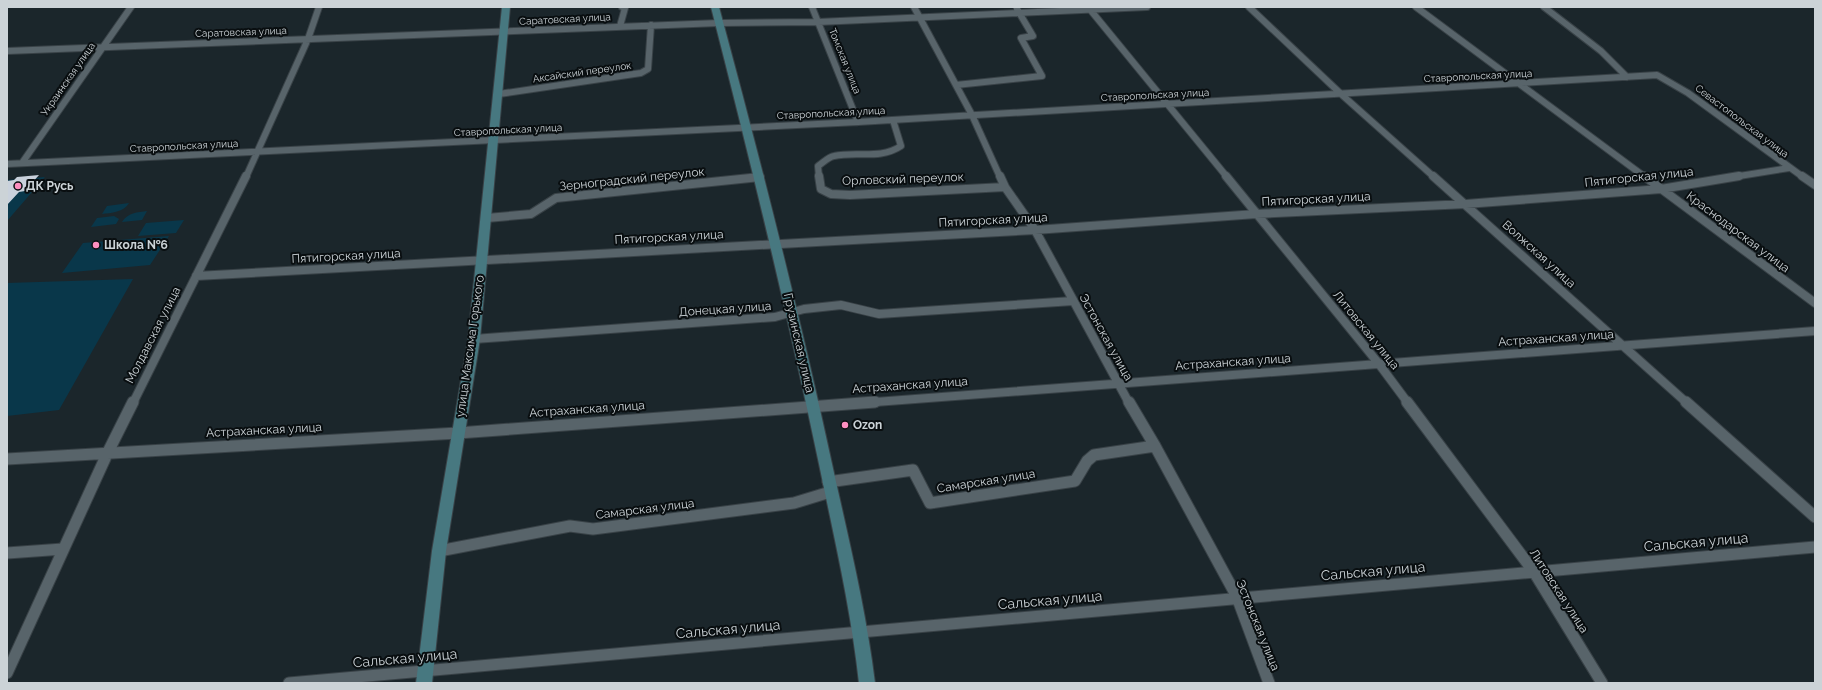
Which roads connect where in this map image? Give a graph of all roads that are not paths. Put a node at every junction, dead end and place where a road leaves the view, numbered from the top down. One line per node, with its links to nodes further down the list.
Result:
1 (131, 7): 21 (street, Украинская улица)
2 (318, 7): 20 (street, Молдавская улица)
3 (506, 7): 19 (main road, улица Максима Горького)
4 (622, 7): 18 (street)
5 (715, 7): 16 (main road, Грузинская улица)
6 (812, 7): 15 (street, Томская улица)
7 (914, 7): 14 (street, Эстонская улица)
8 (1147, 7): 12 (street, Саратовская улица)
9 (1249, 7): 28 (street, Волжская улица)
10 (1416, 7): 25 (street, Краснодарская улица)
11 (1544, 7): 24 (street)
12 (1089, 8): 13 (street, Саратовская улица); 29 (street, Литовская улица)
13 (1017, 10): 14 (street, Саратовская улица); 26 (street)
14 (920, 17): 15 (street, Саратовская улица); 26 (street, Эстонская улица)
15 (818, 22): 16 (street, Саратовская улица); 32 (street, Томская улица)
16 (719, 23): 17 (street, Саратовская улица); 33 (main road, Грузинская улица)
17 (651, 25): 18 (street, Саратовская улица); 27 (street, Аксайский переулок)
18 (620, 26): 19 (street, Саратовская улица)
19 (504, 32): 20 (street, Саратовская улица); 27 (main road, улица Максима Горького)
20 (308, 39): 21 (street, Саратовская улица); 35 (street, Молдавская улица)
21 (103, 47): 22 (street, Саратовская улица); 36 (street, Украинская улица)
22 (7, 51)
23 (1657, 75): 24 (street, Ставропольская улица); 38 (street, Севастопольская улица)
24 (1627, 77): 25 (street, Ставропольская улица)
25 (1519, 83): 28 (street, Ставропольская улица); 42 (street, Краснодарская улица)
26 (956, 85): 30 (street, Эстонская улица)
27 (499, 94): 34 (main road, улица Максима Горького)
28 (1341, 94): 29 (street, Ставропольская улица); 43 (street, Волжская улица)
29 (1168, 104): 30 (street, Ставропольская улица); 44 (street, Литовская улица)
30 (972, 115): 31 (street, Ставропольская улица); 41 (street, Эстонская улица)
31 (892, 120): 32 (street, Ставропольская улица); 41 (street, Орловский переулок)
32 (858, 122): 33 (street, Ставропольская улица)
33 (747, 127): 34 (street, Ставропольская улица); 39 (main road, Грузинская улица)
34 (494, 140): 35 (street, Ставропольская улица); 45 (main road, улица Максима Горького)
35 (258, 152): 36 (street, Ставропольская улица); 49 (street, Молдавская улица)
36 (22, 163): 37 (street, Ставропольская улица)
37 (7, 164)
38 (1789, 168): 40 (street, Севастопольская улица); 42 (street, Пятигорская улица)
39 (760, 178): 45 (street, Зерноградский переулок); 47 (main road, Грузинская улица)
40 (1815, 185)
41 (1005, 187): 46 (street, Эстонская улица)
42 (1661, 189): 43 (street, Пятигорская улица); 51 (street, Краснодарская улица)
43 (1466, 204): 44 (street, Пятигорская улица); 55 (street, Волжская улица)
44 (1256, 214): 46 (street, Пятигорская улица); 56 (street, Литовская улица)
45 (486, 218): 48 (main road, улица Максима Горького)
46 (1035, 230): 47 (street, Пятигорская улица); 50 (street, Эстонская улица)
47 (775, 243): 48 (street, Пятигорская улица); 52 (main road, Грузинская улица)
48 (482, 260): 49 (street, Пятигорская улица); 54 (main road, улица Максима Горького)
49 (196, 276): 61 (street, Молдавская улица)
50 (1073, 301): 52 (street, Донецкая улица); 57 (street, Эстонская улица)
51 (1815, 303)
52 (792, 312): 54 (street, Донецкая улица); 58 (main road, Грузинская улица)
53 (1815, 331): 55 (street, Астраханская улица)
54 (474, 339): 59 (main road, улица Максима Горького)
55 (1622, 346): 56 (street, Астраханская улица); 64 (street, Волжская улица)
56 (1379, 364): 57 (street, Астраханская улица); 69 (street, Литовская улица)
57 (1118, 384): 58 (street, Астраханская улица); 60 (street, Эстонская улица)
58 (812, 405): 59 (street, Астраханская улица); 63 (main road, Грузинская улица)
59 (458, 433): 61 (street, Астраханская улица); 67 (main road, улица Максима Горького)
60 (1155, 446): 63 (street, Самарская улица); 70 (street, Эстонская улица)
61 (108, 452): 62 (street, Астраханская улица); 66 (street, Молдавская улица)
62 (7, 459)
63 (829, 487): 67 (street, Самарская улица); 71 (main road, Грузинская улица)
64 (1815, 517)
65 (1815, 547): 69 (street, Сальская улица)
66 (63, 549): 68 (street); 73 (street, Молдавская улица)
67 (439, 551): 72 (main road, улица Максима Горького)
68 (7, 553)
69 (1534, 572): 70 (street, Сальская улица); 78 (street, Литовская улица)
70 (1237, 597): 71 (street, Сальская улица); 77 (street, Эстонская улица)
71 (861, 632): 72 (street, Сальская улица); 76 (main road, Грузинская улица)
72 (427, 671): 74 (street, Сальская улица); 75 (main road, улица Максима Горького)
73 (7, 673)
74 (289, 683)
75 (424, 683)
76 (867, 683)
77 (1269, 683)
78 (1602, 683)

